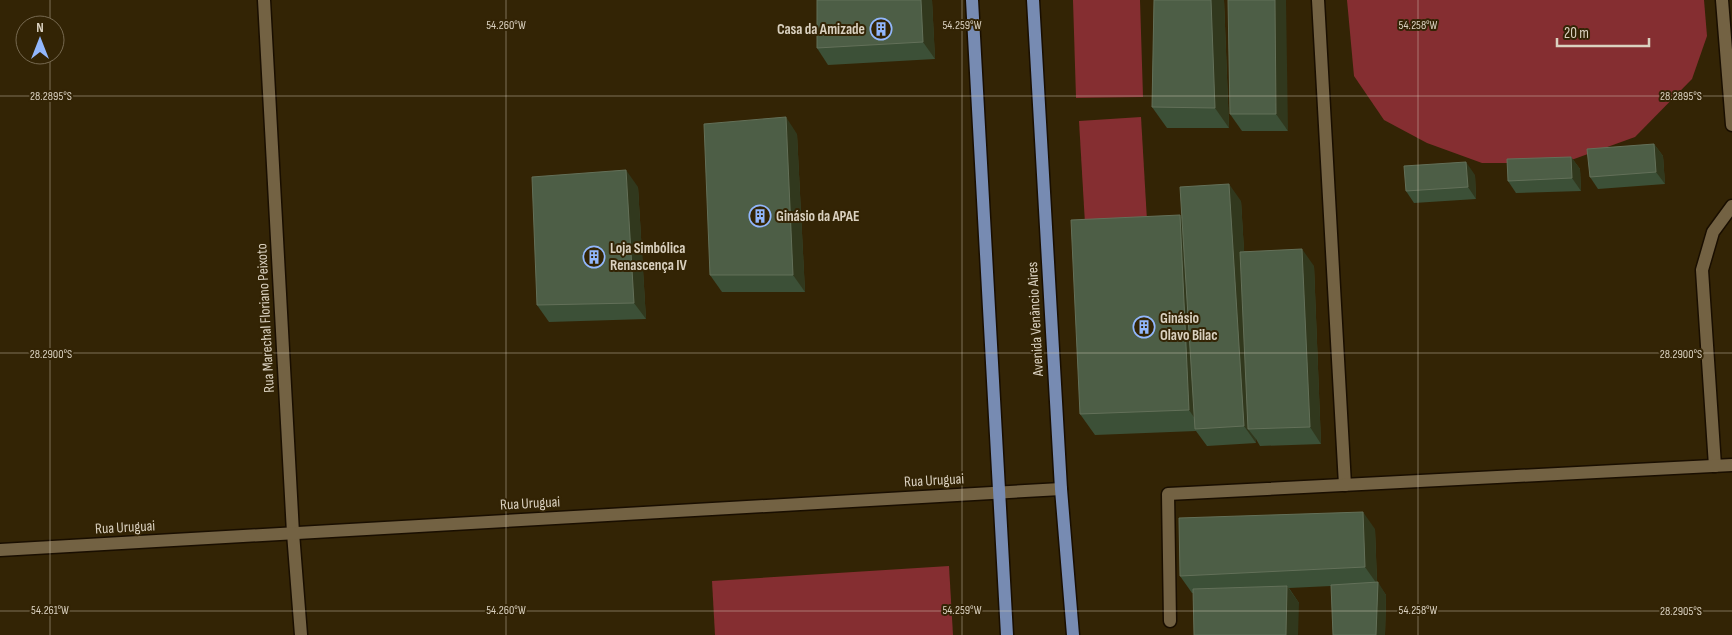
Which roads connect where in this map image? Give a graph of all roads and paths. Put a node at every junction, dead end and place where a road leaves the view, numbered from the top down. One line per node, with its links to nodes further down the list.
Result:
1 (264, 0): 13 (street, Rua Marechal Floriano Peixoto)
2 (972, 0): 12 (main road)
3 (1033, 0): 11 (main road, Avenida Venâncio Aires)
4 (1318, 0): 10 (street)
5 (1722, 0): 6 (street)
6 (1732, 125)
7 (1732, 206): 8 (street)
8 (1715, 466): 9 (street); 10 (street)
9 (1732, 466)
10 (1345, 485): 15 (street)
11 (1061, 489): 12 (street, Rua Uruguai); 18 (main road, Avenida Venâncio Aires)
12 (999, 493): 13 (street, Rua Uruguai); 17 (main road)
13 (293, 533): 14 (street, Rua Uruguai); 16 (street, Rua Marechal Floriano Peixoto)
14 (0, 550)
15 (1170, 621)
16 (301, 635)
17 (1007, 635)
18 (1073, 635)

